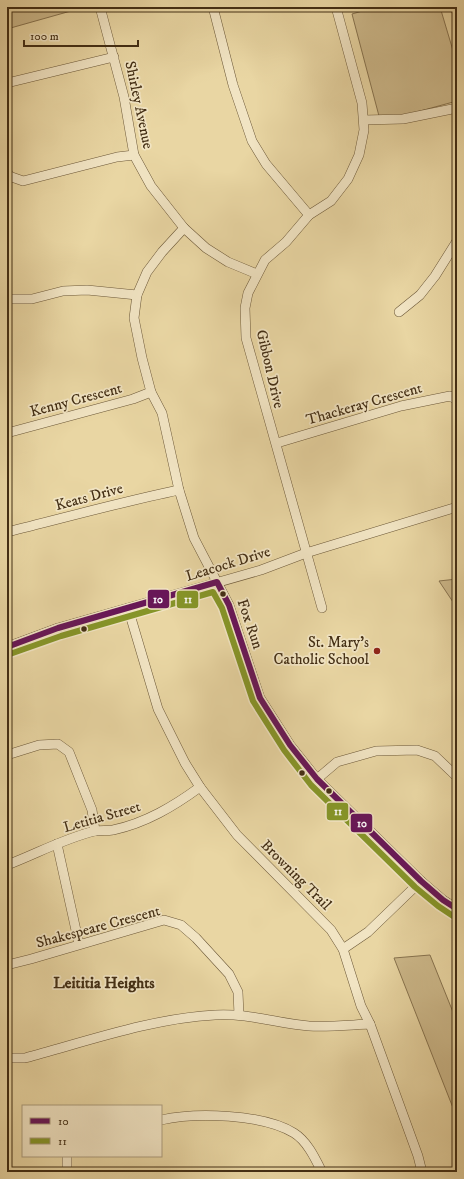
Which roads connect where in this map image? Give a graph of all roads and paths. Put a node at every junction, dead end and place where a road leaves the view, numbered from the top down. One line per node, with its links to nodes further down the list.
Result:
1 (100, 7): 6 (street, Shirley Avenue)
2 (213, 7): 12 (street)
3 (336, 7): 9 (street, Gibbon Drive)
4 (456, 7): 5 (street)
5 (457, 13)
6 (114, 57): 7 (street); 10 (street, Shirley Avenue)
7 (7, 82)
8 (457, 108): 9 (street)
9 (364, 120): 12 (street, Gibbon Drive)
10 (134, 155): 11 (street); 13 (street, Shirley Avenue)
11 (7, 171)
12 (309, 215): 15 (street, Gibbon Drive)
13 (184, 228): 15 (street, Shirley Avenue); 16 (street, Fox Run)
14 (457, 241): 18 (street)
15 (257, 274): 22 (street, Gibbon Drive)
16 (137, 295): 17 (street); 19 (street, Fox Run)
17 (7, 299)
18 (399, 312)
19 (151, 392): 21 (street, Kenny Crescent); 23 (street, Fox Run)
20 (457, 400): 22 (street, Thackeray Crescent)
21 (7, 433)
22 (277, 443): 26 (street, Gibbon Drive)
23 (179, 490): 25 (street, Keats Drive); 27 (street, Fox Run)
24 (457, 507): 26 (street, Leacock Drive)
25 (7, 532)
26 (306, 553): 27 (street, Leacock Drive); 29 (street, Gibbon Drive)
27 (217, 582): 28 (street, Leacock Drive); 33 (street, Fox Run)
28 (128, 608): 30 (street, Leacock Drive); 34 (street, Browning Trail)
29 (322, 608)
30 (7, 646)
31 (7, 755): 35 (street)
32 (457, 777): 33 (street)
33 (317, 779): 38 (street, Fox Run)
34 (200, 787): 35 (street, Letitia Street); 41 (street, Browning Trail)
35 (95, 831): 36 (street, Letitia Street)
36 (57, 844): 37 (street, Letitia Street); 40 (street)
37 (7, 866)
38 (421, 882): 39 (street, Fox Run); 41 (street)
39 (457, 909)
40 (79, 944): 42 (street, Shakespeare Crescent); 43 (street, Shakespeare Crescent)
41 (344, 949): 44 (street, Browning Trail)
42 (7, 964)
43 (239, 1015): 44 (street); 45 (street)
44 (370, 1024): 50 (street, Browning Trail)
45 (7, 1058)
46 (162, 1120): 49 (street)
47 (67, 1157): 48 (street)
48 (67, 1172)
49 (322, 1172)
50 (422, 1172)

